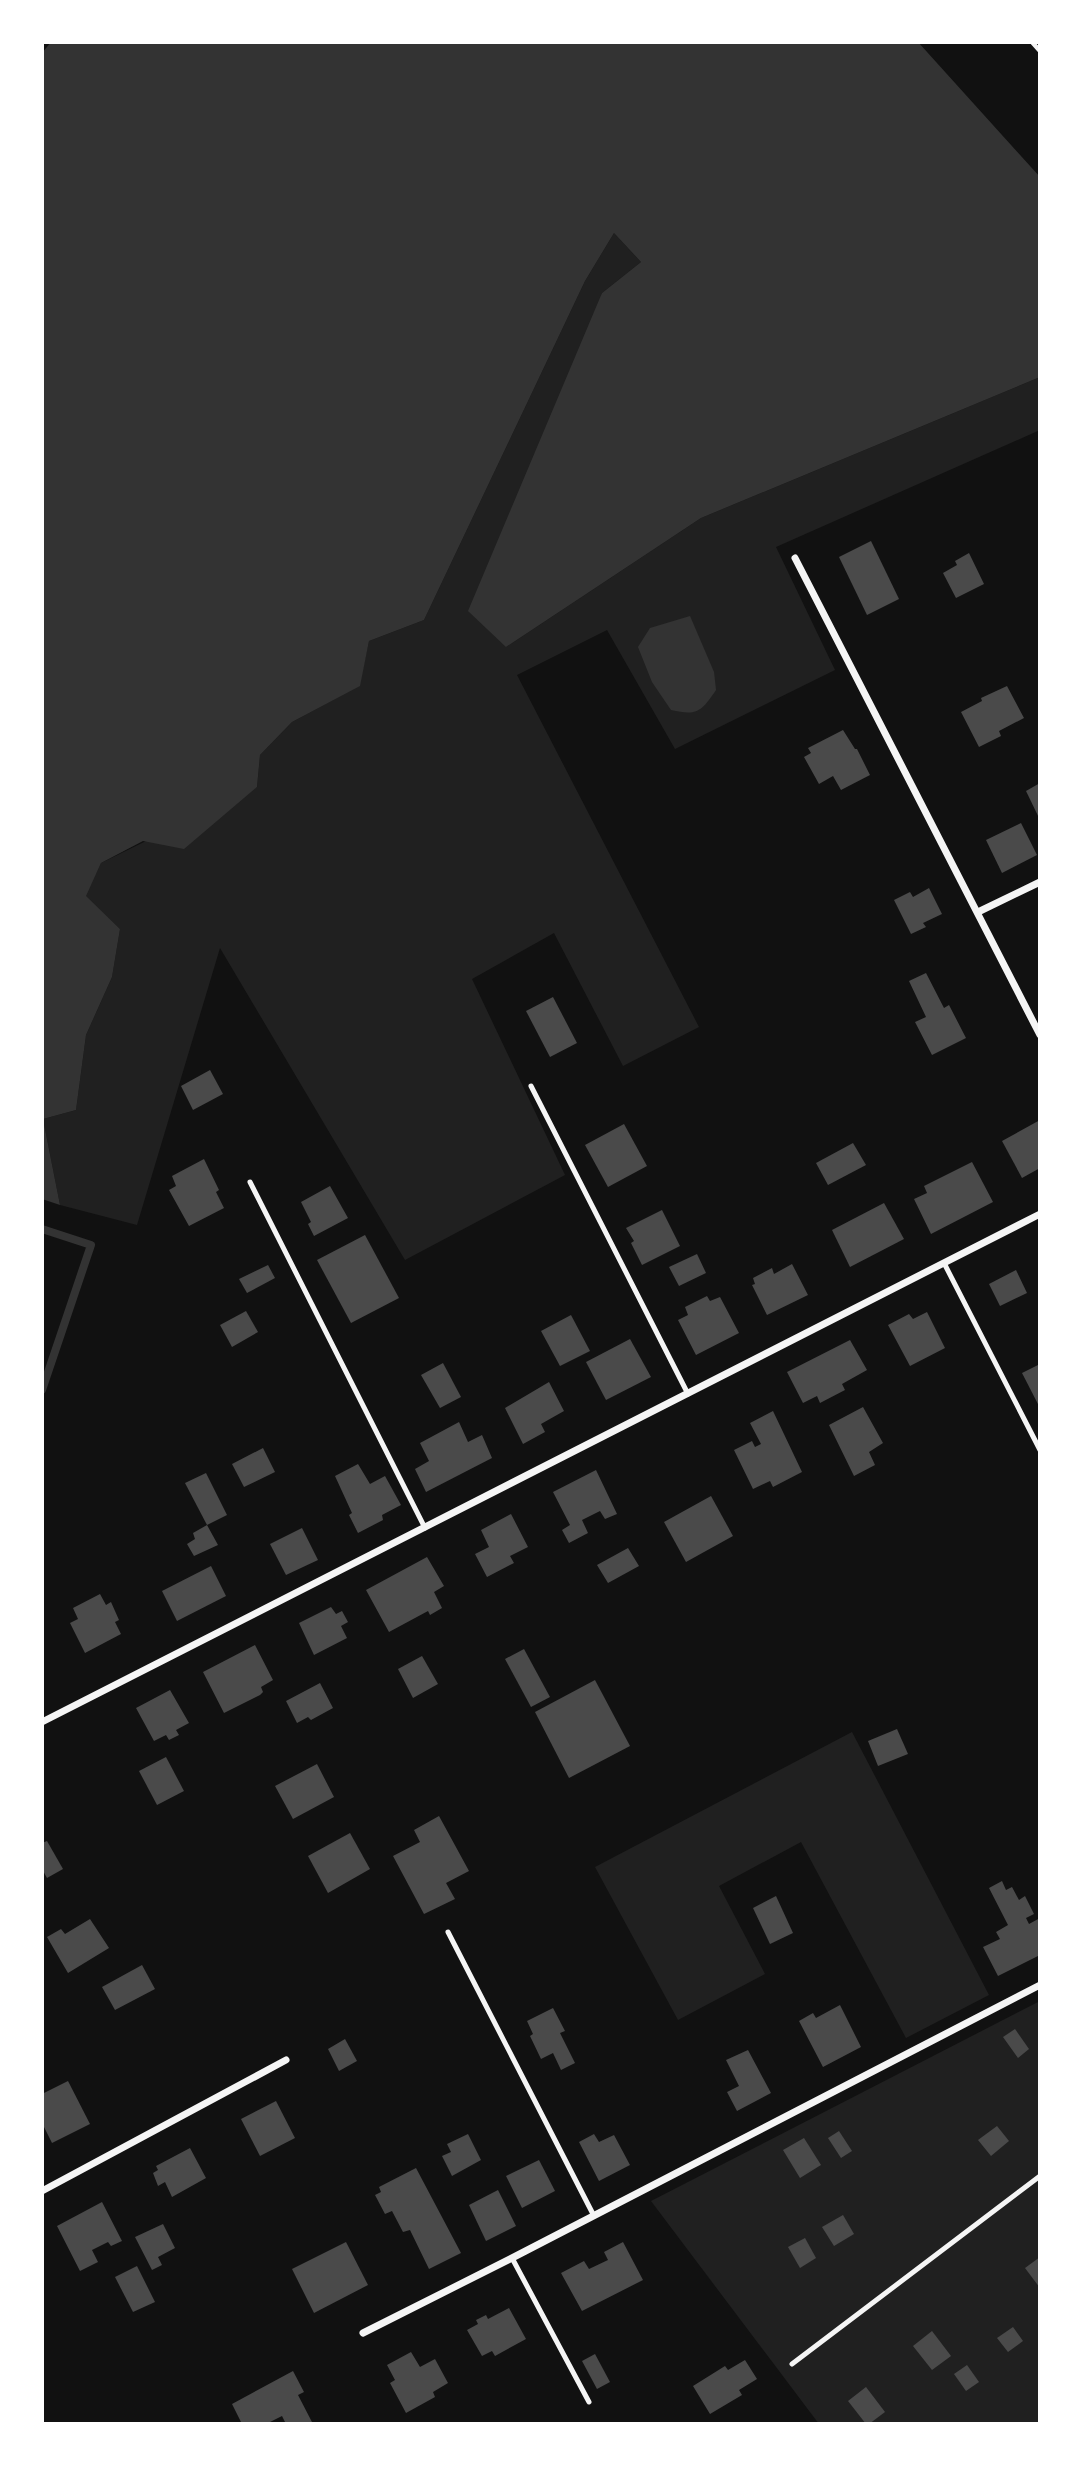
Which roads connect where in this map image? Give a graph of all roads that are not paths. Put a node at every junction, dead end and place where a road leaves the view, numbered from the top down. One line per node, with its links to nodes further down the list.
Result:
1 (794, 558): 3 (street)
2 (1040, 882): 3 (street)
3 (978, 912): 4 (street)
4 (1040, 1035)
5 (531, 1086): 9 (lane)
6 (250, 1182): 11 (lane)
7 (1040, 1214): 8 (street)
8 (944, 1264): 9 (street); 10 (lane)
9 (688, 1394): 11 (street)
10 (1040, 1450)
11 (425, 1528): 12 (street)
12 (42, 1722)
13 (448, 1932): 18 (lane)
14 (1040, 1985): 18 (street)
15 (286, 2060): 17 (street)
16 (1040, 2176): 21 (lane)
17 (42, 2191)
18 (594, 2216): 19 (street)
19 (512, 2258): 20 (street); 22 (lane)
20 (363, 2333)
21 (792, 2364)
22 (589, 2402)

